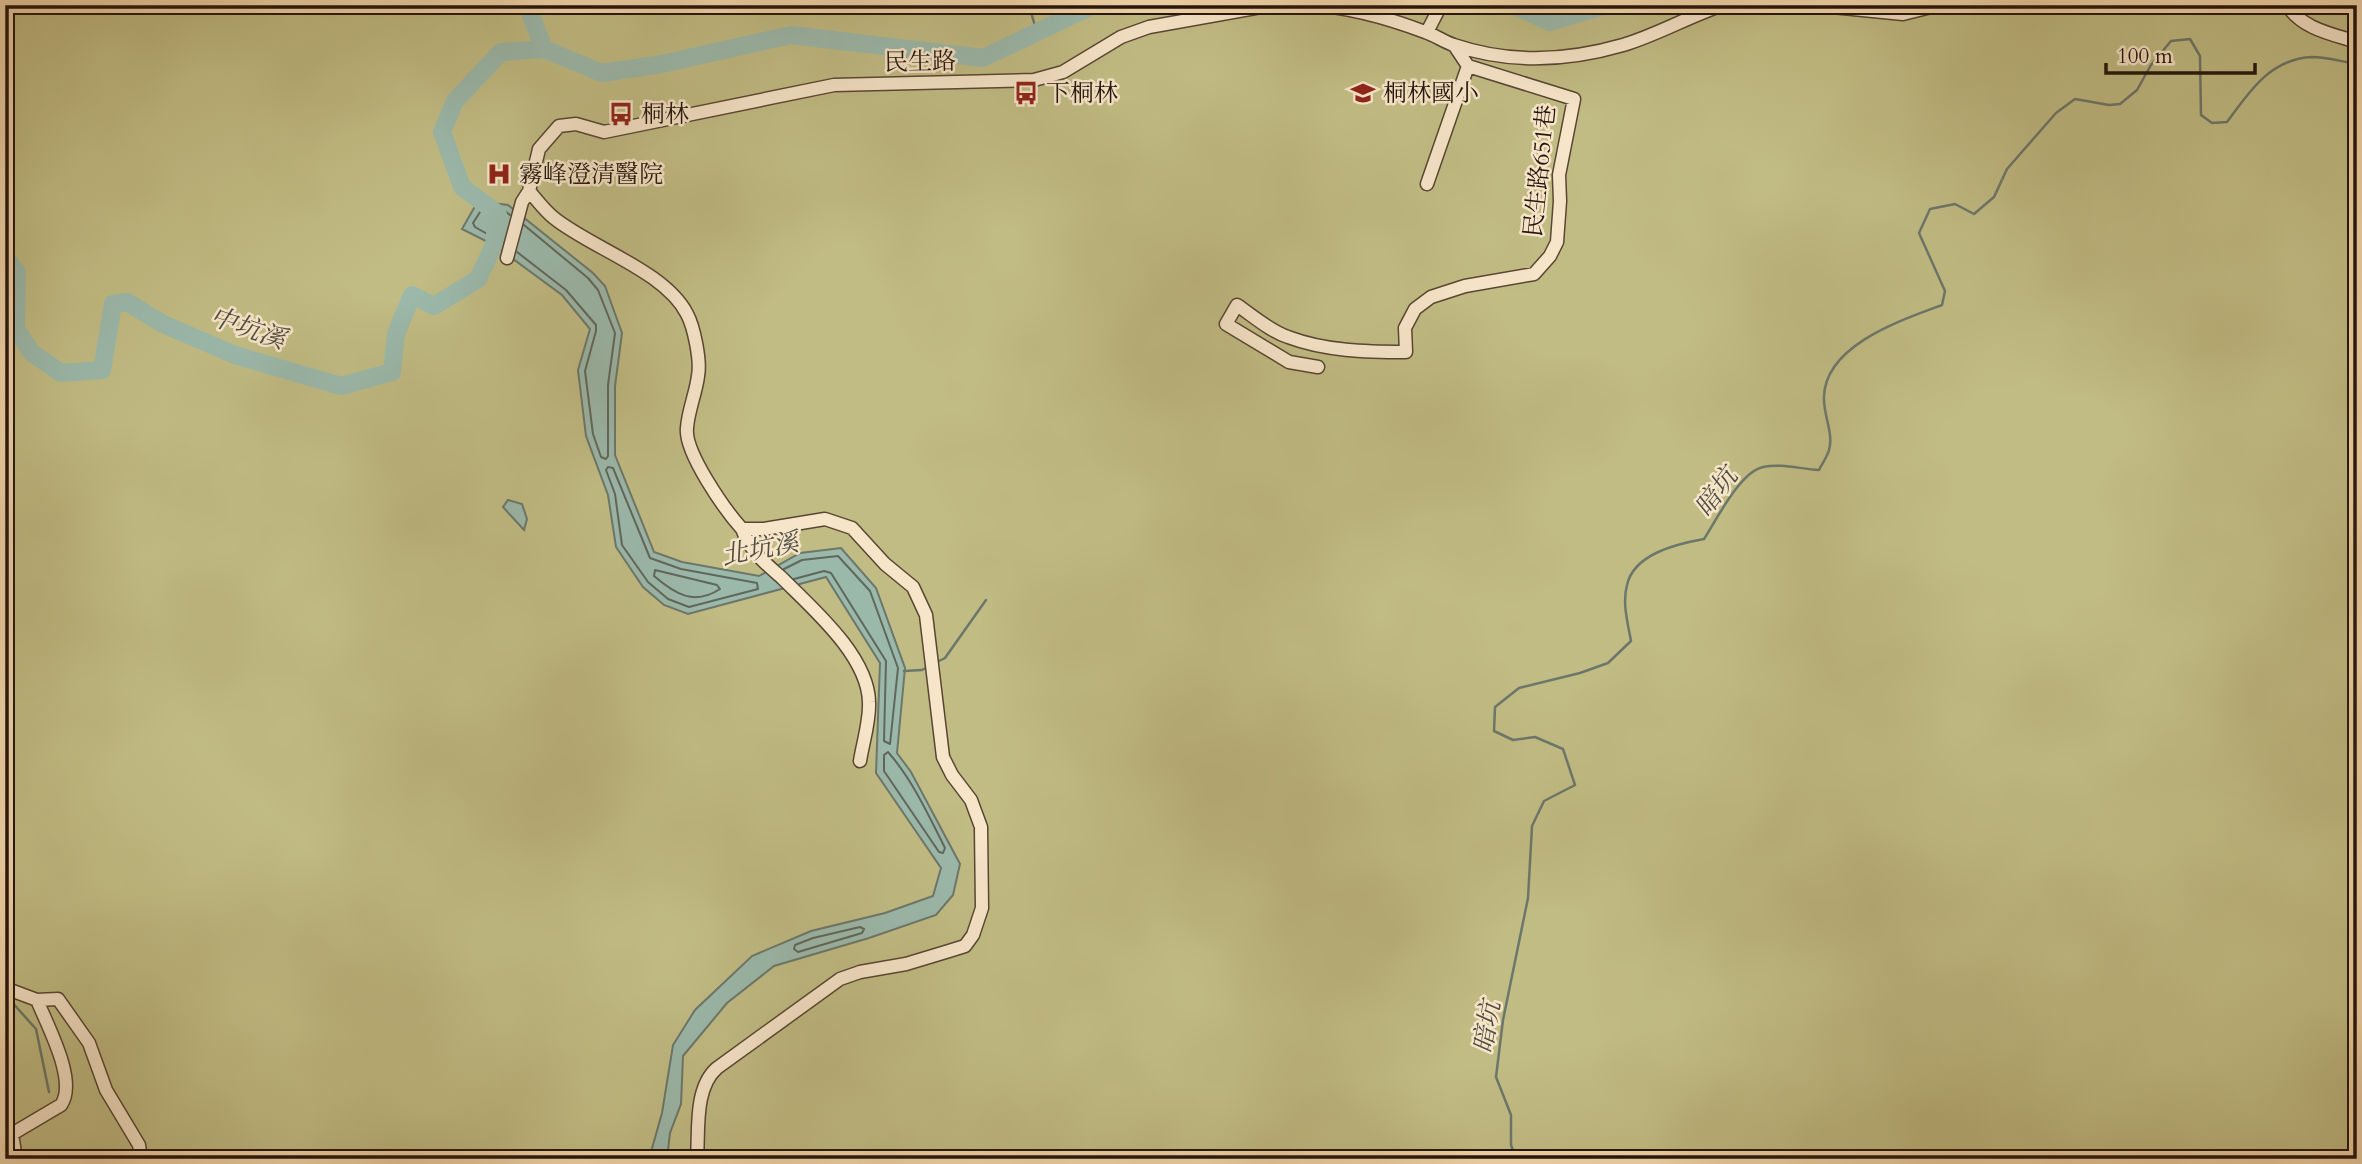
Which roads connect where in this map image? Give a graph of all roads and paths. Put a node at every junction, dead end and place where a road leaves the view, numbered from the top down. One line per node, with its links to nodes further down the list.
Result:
1 (1273, 5): 13 (street, 民生路)
2 (1310, 5): 8 (street)
3 (1723, 5): 10 (street)
4 (1812, 5): 5 (street)
5 (1939, 5)
6 (2287, 5): 9 (street)
7 (1439, 8): 8 (street)
8 (1427, 32): 10 (street)
9 (2353, 41)
10 (1454, 45): 11 (street)
11 (1468, 66): 12 (street); 15 (street, 民生路651巷)
12 (1427, 184)
13 (525, 196): 14 (street); 16 (street)
14 (507, 258)
15 (1318, 367)
16 (742, 529): 17 (street); 22 (street)
17 (860, 761)
18 (5, 988): 19 (street)
19 (37, 1000): 20 (street); 21 (street)
20 (16, 1159)
21 (141, 1159)
22 (697, 1159)

